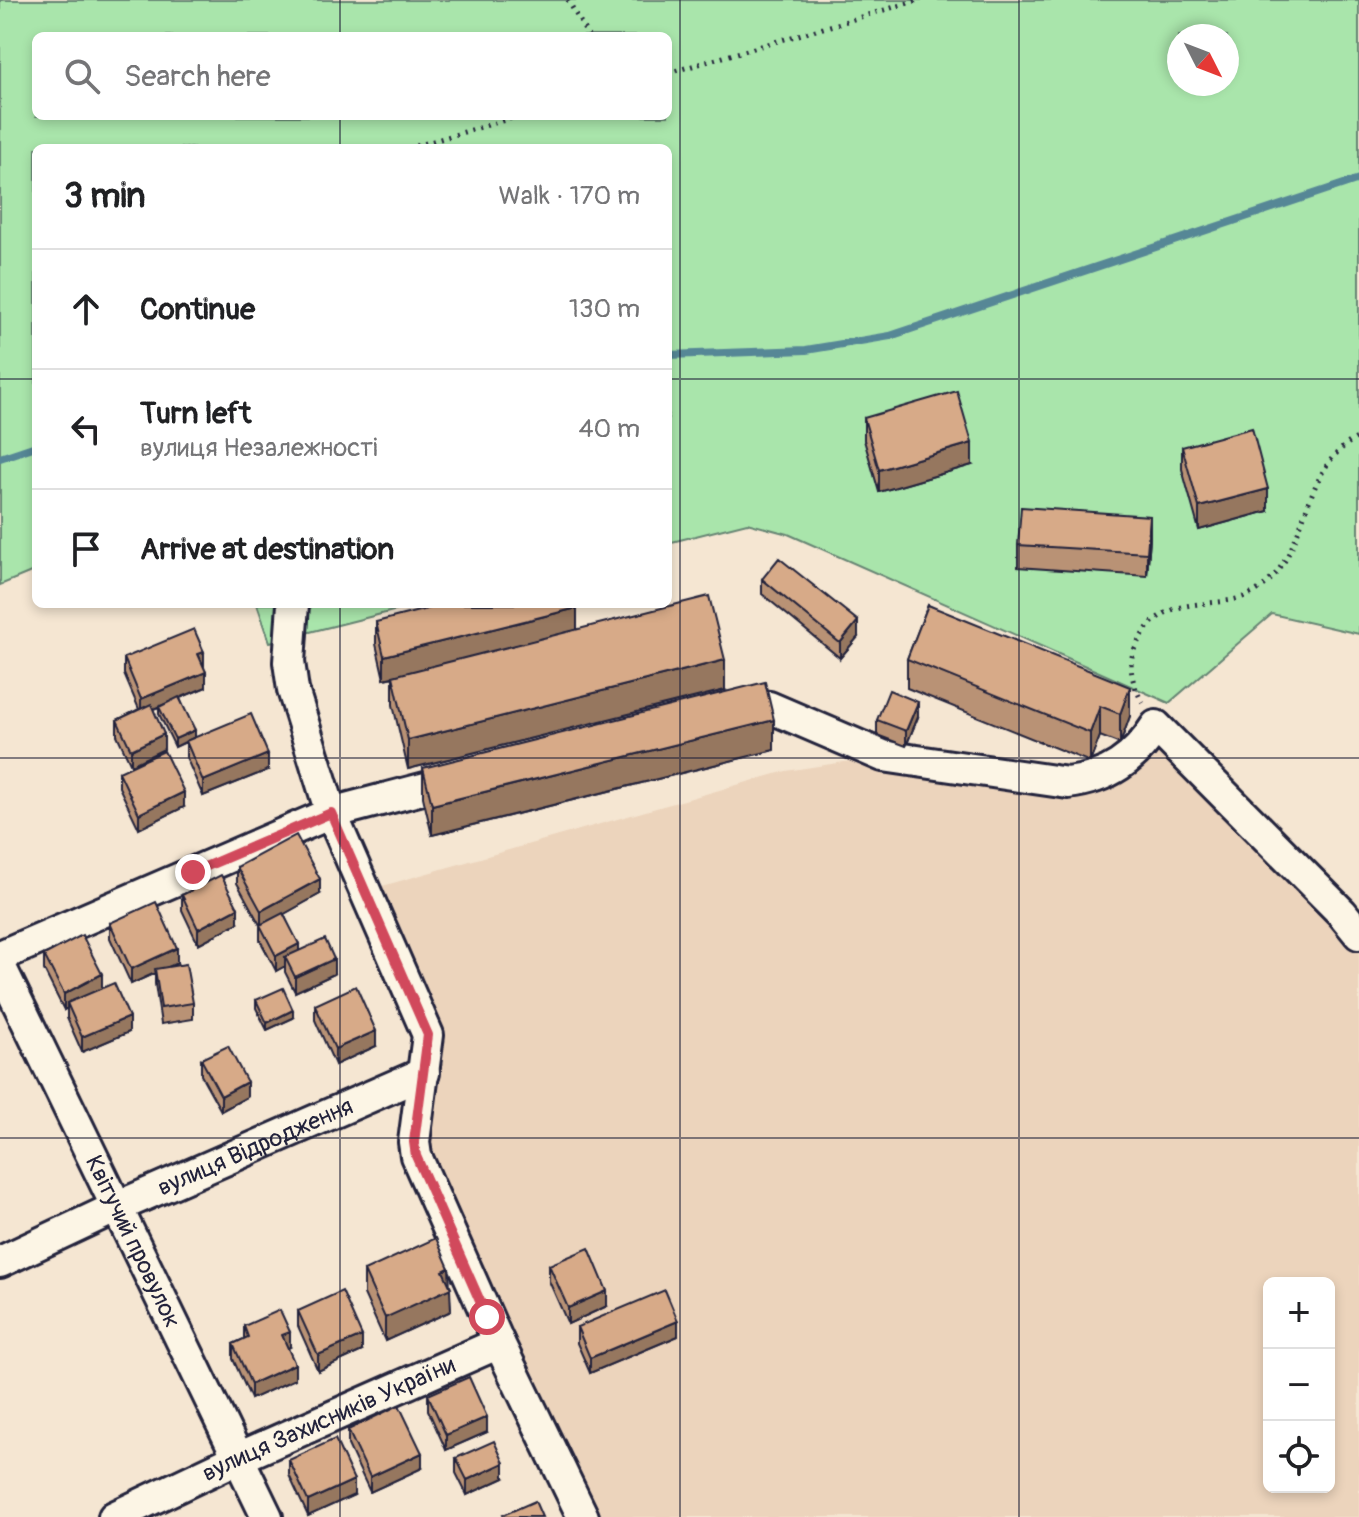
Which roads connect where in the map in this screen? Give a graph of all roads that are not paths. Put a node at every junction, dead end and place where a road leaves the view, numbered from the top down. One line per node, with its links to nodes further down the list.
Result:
1 (293, 608): 4 (street)
2 (701, 717): 5 (street)
3 (485, 773): 4 (street)
4 (331, 813): 6 (street); 8 (street)
5 (1359, 934)
6 (0, 956)
7 (0, 966): 9 (street, Квітучий провулок)
8 (424, 1073): 9 (street, вулиця Відродження); 11 (street)
9 (117, 1207): 10 (street, вулиця Відродження); 12 (street, Квітучий провулок)
10 (0, 1262)
11 (499, 1343): 12 (street, вулиця Захисників України); 15 (street)
12 (236, 1459): 13 (street, вулиця Захисників України); 14 (street, Квітучий провулок)
13 (114, 1517)
14 (267, 1517)
15 (583, 1517)

